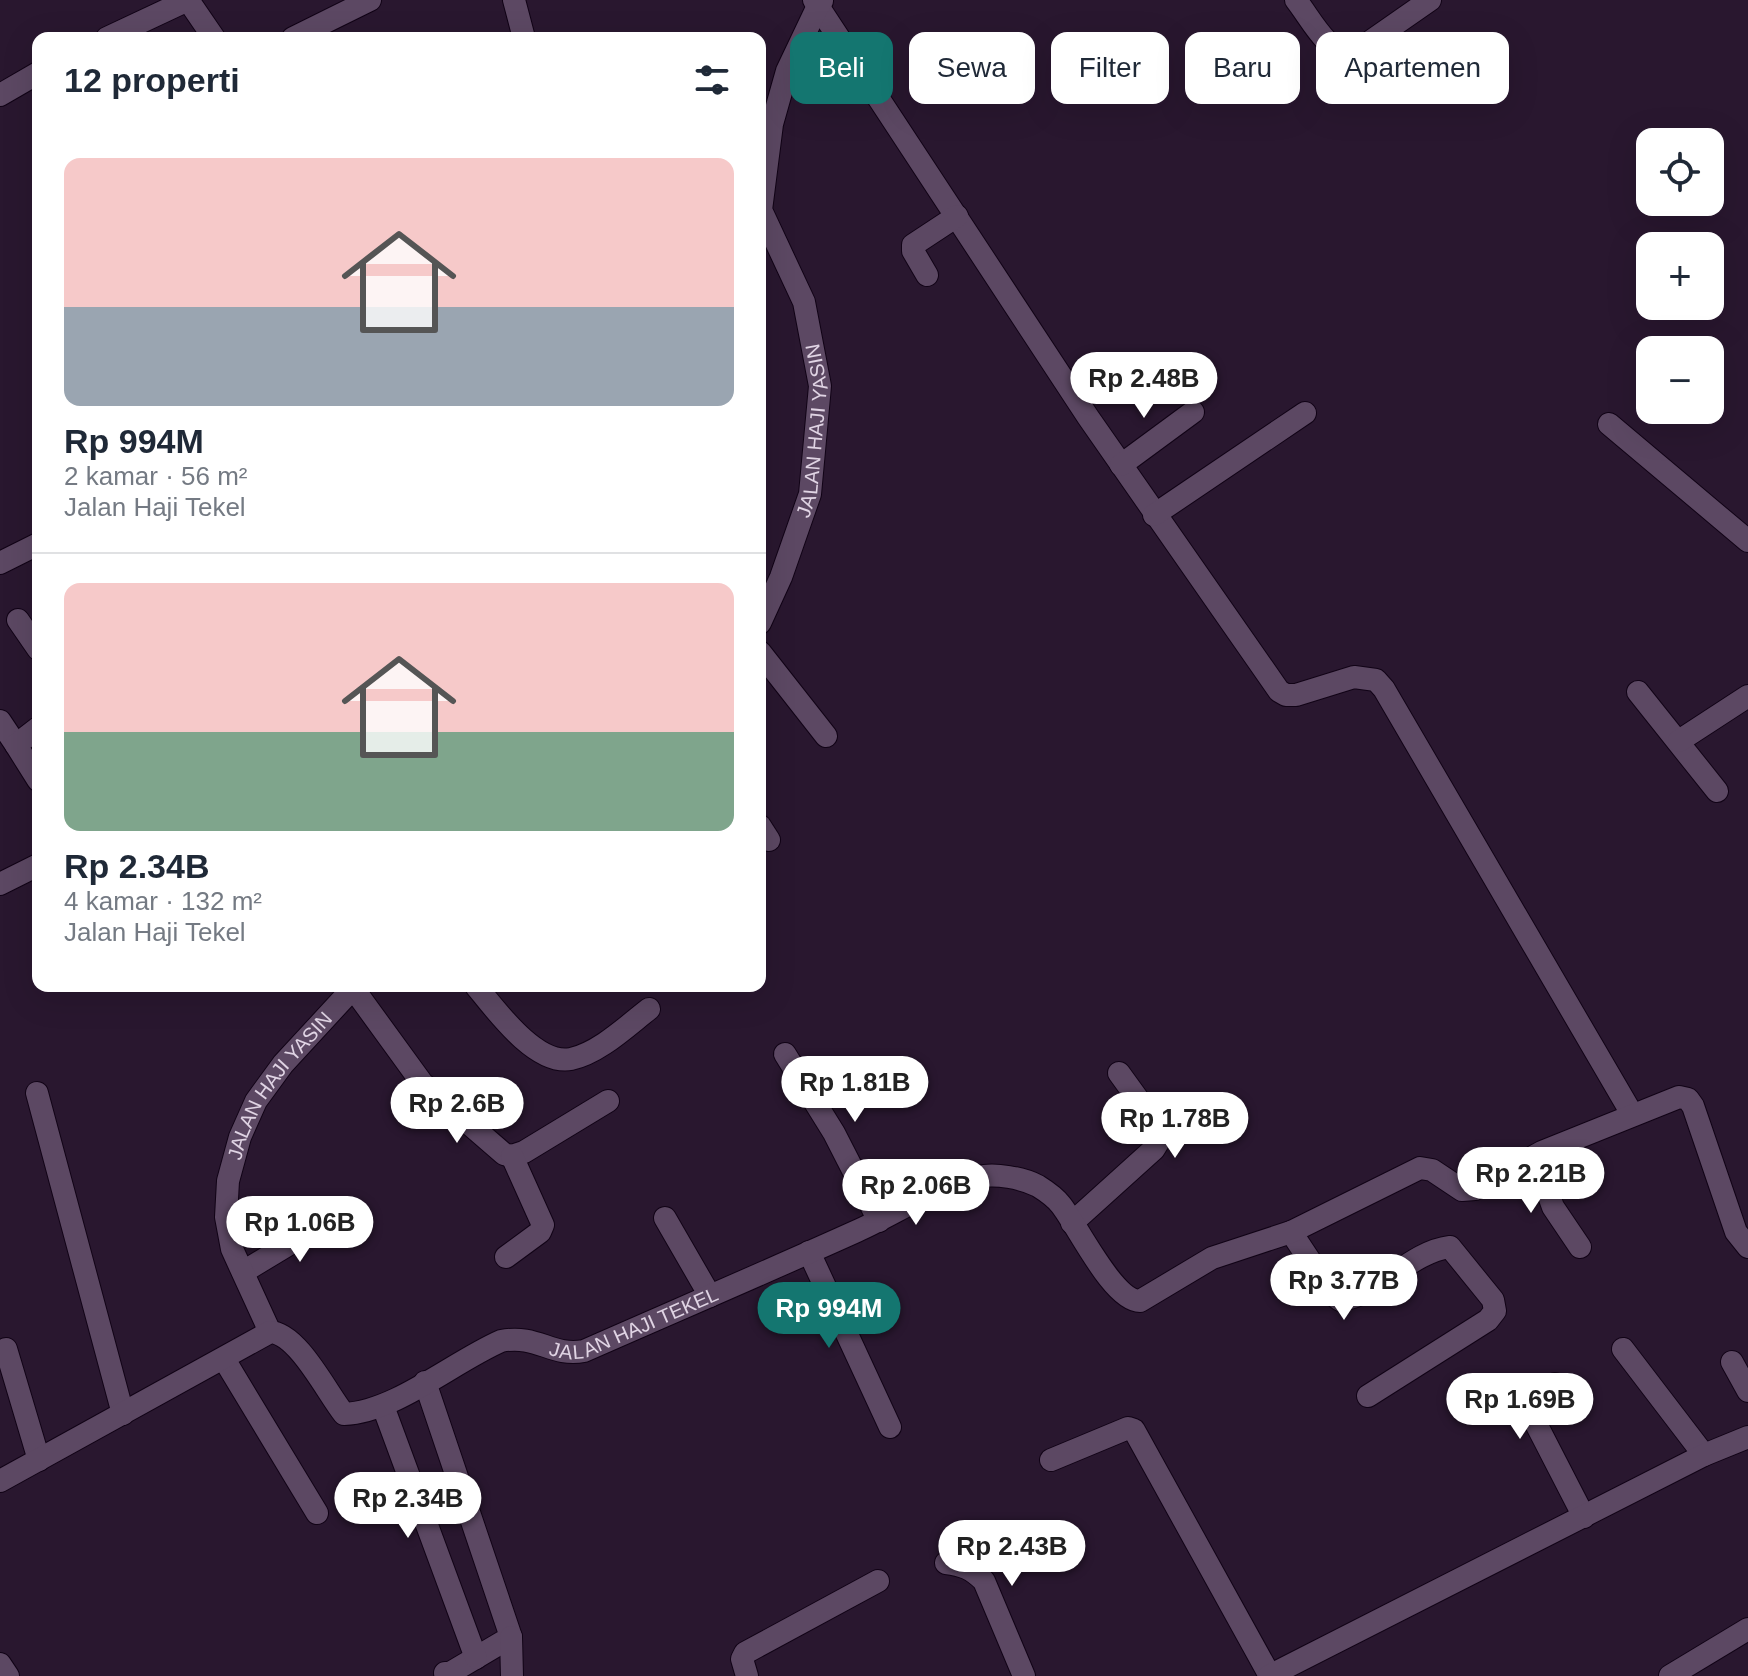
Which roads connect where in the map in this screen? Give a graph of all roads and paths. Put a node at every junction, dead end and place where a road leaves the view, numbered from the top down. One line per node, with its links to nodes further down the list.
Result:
1 (188, 0): 7 (street); 8 (street)
2 (370, 0): 9 (street)
3 (514, 0): 10 (street)
4 (1296, 0): 5 (street)
5 (1430, 0)
6 (818, 3): 13 (street, JALAN HAJI YASIN); 14 (street)
7 (120, 32)
8 (210, 32)
9 (305, 32)
10 (522, 32)
11 (32, 76): 12 (street)
12 (0, 95)
13 (766, 167)
14 (957, 216): 16 (street); 20 (street)
15 (766, 223): 25 (street, JALAN HAJI YASIN)
16 (927, 275)
17 (1193, 412): 20 (street)
18 (1305, 413): 21 (street)
19 (1609, 424): 22 (street)
20 (1121, 465): 21 (street)
21 (1154, 515): 48 (street)
22 (1748, 541)
23 (32, 547): 24 (street)
24 (0, 563)
25 (766, 610)
26 (18, 620): 27 (street)
27 (32, 640)
28 (766, 660): 33 (street)
29 (1638, 692): 34 (street)
30 (1742, 707): 34 (street)
31 (0, 721): 35 (street)
32 (32, 733): 35 (street)
33 (826, 736)
34 (1679, 741): 37 (street)
35 (16, 745): 36 (street)
36 (32, 770)
37 (1717, 791)
38 (32, 868): 39 (street)
39 (0, 884)
40 (349, 992): 60 (street, JALAN HAJI YASIN)
41 (358, 992): 49 (street)
42 (481, 992): 43 (street)
43 (649, 1009)
44 (785, 1054): 53 (street)
45 (1119, 1073): 54 (street)
46 (37, 1093): 72 (street)
47 (608, 1101): 49 (street)
48 (1632, 1114): 50 (street, JALAN HAJI TEKEL); 57 (street, JALAN HAJI TEKEL)
49 (512, 1156): 59 (street)
50 (1535, 1156): 55 (street, JALAN HAJI TEKEL); 56 (street)
51 (334, 1217): 60 (street)
52 (665, 1218): 61 (street)
53 (879, 1221): 54 (street, JALAN HAJI TEKEL); 58 (street, JALAN HAJI TEKEL)
54 (1072, 1223): 55 (street, JALAN HAJI TEKEL)
55 (1291, 1232): 70 (street)
56 (1580, 1247)
57 (1748, 1247)
58 (809, 1252): 61 (street, JALAN HAJI TEKEL); 73 (street)
59 (506, 1257)
60 (243, 1272): 62 (street, JALAN HAJI YASIN)
61 (710, 1296): 67 (street, JALAN HAJI TEKEL)
62 (270, 1332): 65 (street); 71 (street, JALAN HAJI TEKEL)
63 (6, 1349): 76 (street)
64 (1623, 1349): 75 (street)
65 (224, 1359): 72 (street); 79 (street)
66 (1732, 1362): 69 (street)
67 (425, 1382): 71 (street, JALAN HAJI TEKEL); 84 (street)
68 (1555, 1384): 80 (street)
69 (1748, 1391)
70 (1368, 1396)
71 (383, 1406): 85 (street)
72 (123, 1414): 76 (street)
73 (890, 1427)
74 (1748, 1437): 75 (street)
75 (1704, 1455): 80 (street)
76 (39, 1460): 78 (street)
77 (1051, 1460): 92 (street)
78 (0, 1481)
79 (317, 1513)
80 (1584, 1517): 92 (street)
81 (946, 1563): 91 (street)
82 (878, 1581): 90 (street)
83 (1748, 1629): 93 (street)
84 (511, 1637): 85 (street); 89 (street)
85 (476, 1658): 87 (street)
86 (0, 1664): 88 (street)
87 (445, 1673)
88 (8, 1676)
89 (512, 1676)
90 (747, 1676)
91 (1024, 1676)
92 (1270, 1676)
93 (1670, 1676)

